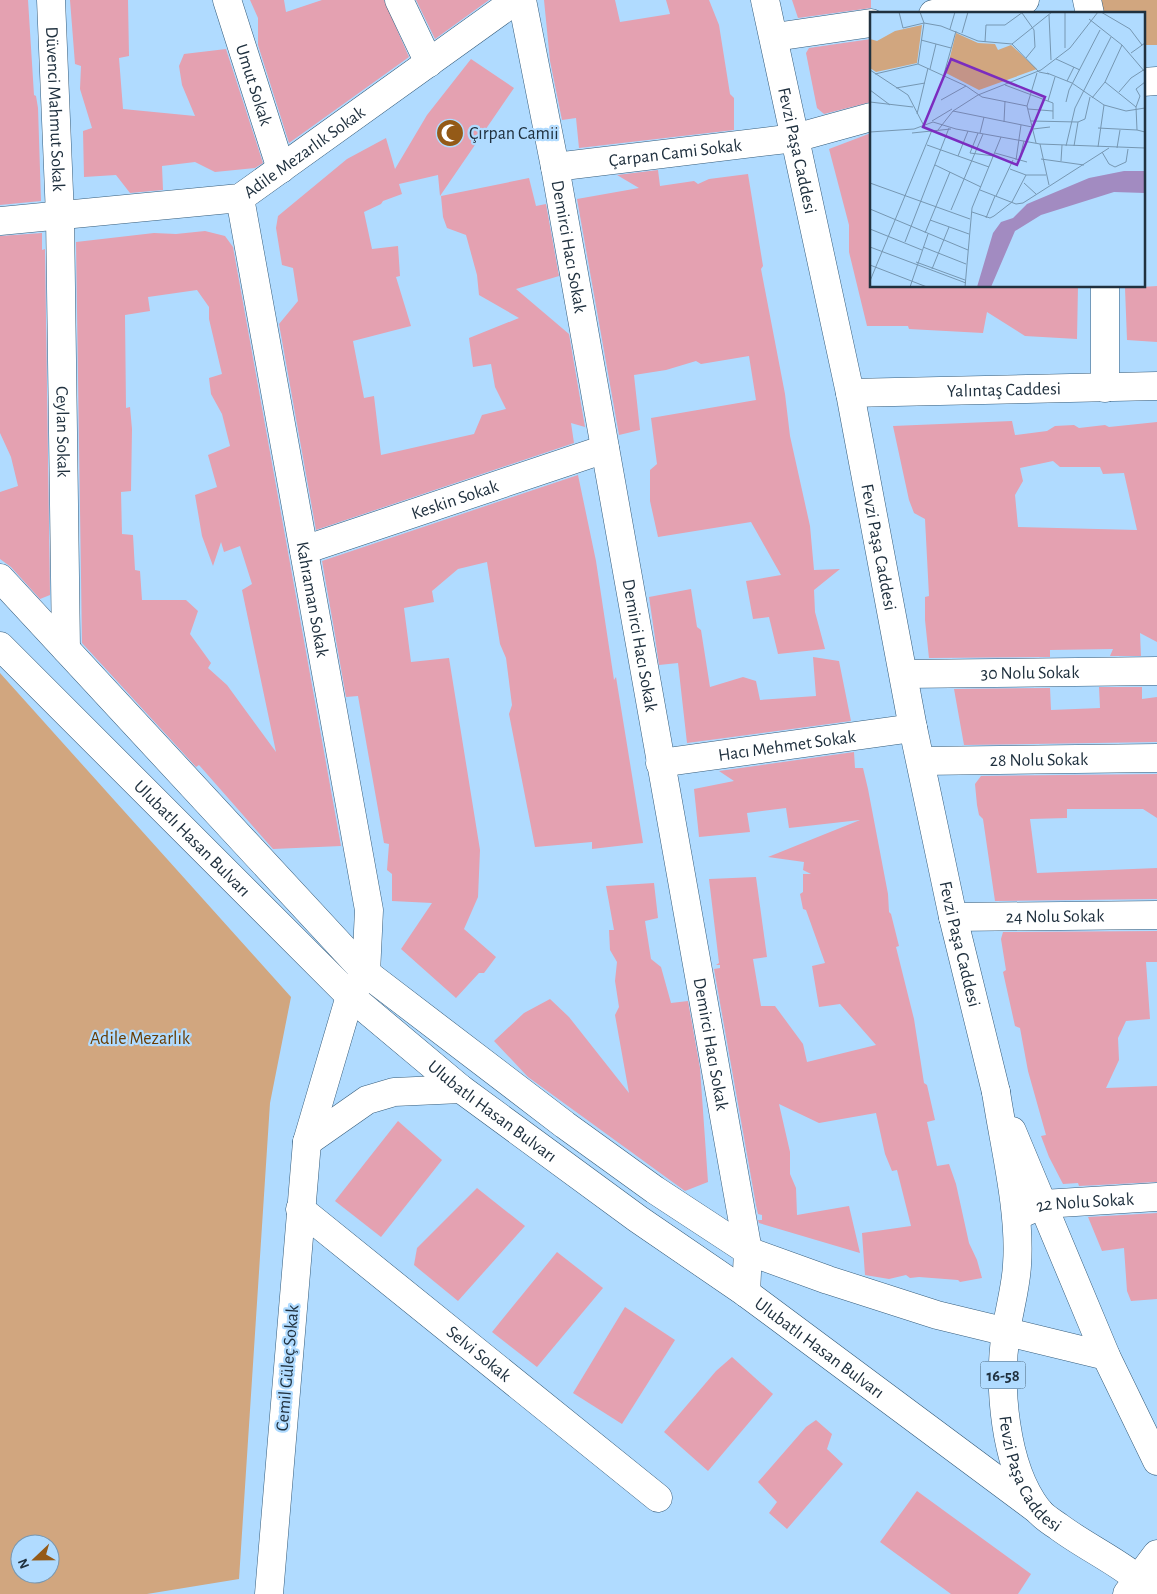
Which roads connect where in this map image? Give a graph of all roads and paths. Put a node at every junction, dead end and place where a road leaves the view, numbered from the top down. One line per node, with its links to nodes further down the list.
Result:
1 (51, 0): 19 (street, Düvenci Mahmut Sokak)
2 (227, 0): 17 (street, Umut Sokak)
3 (399, 0): 11 (street)
4 (516, 0): 11 (street, Adile Mezarlık Sokak)
5 (522, 0): 16 (street, Demirci Hacı Sokak)
6 (765, 0): 10 (street, Fevzi Paşa Caddesi)
7 (1025, 0): 8 (street)
8 (945, 12)
9 (870, 23): 10 (street)
10 (775, 37): 15 (street, Fevzi Paşa Caddesi)
11 (430, 63): 17 (street, Adile Mezarlık Sokak)
12 (1157, 80): 13 (street)
13 (1144, 82)
14 (870, 117): 15 (street, Çarpan Cami Sokak)
15 (795, 138): 16 (street, Çarpan Cami Sokak); 24 (street, Fevzi Paşa Caddesi)
16 (555, 167): 25 (street, Demirci Hacı Sokak)
17 (281, 169): 18 (street, Adile Mezarlık Sokak)
18 (240, 198): 19 (street, Adile Mezarlık Sokak); 26 (street, Kahraman Sokak)
19 (60, 216): 20 (street, Adile Mezarlık Sokak); 29 (street, Ceylan Sokak)
20 (0, 221)
21 (1104, 288): 23 (street)
22 (1157, 386): 23 (street, Yalıntaş Caddesi)
23 (1105, 388): 24 (street, Yalıntaş Caddesi)
24 (850, 393): 31 (street, Fevzi Paşa Caddesi)
25 (605, 449): 26 (street, Keskin Sokak); 35 (street, Demirci Hacı Sokak)
26 (304, 550): 38 (street, Kahraman Sokak)
27 (0, 578): 29 (street, Ulubatlı Hasan Bulvarı)
28 (0, 646): 39 (street, Ulubatlı Hasan Bulvarı)
29 (66, 649): 38 (street, Ulubatlı Hasan Bulvarı)
30 (1157, 671): 31 (street, 30 Nolu Sokak)
31 (904, 674): 32 (street, Fevzi Paşa Caddesi)
32 (913, 728): 34 (street, Fevzi Paşa Caddesi); 35 (street, Hacı Mehmet Sokak)
33 (1157, 758): 34 (street, 28 Nolu Sokak)
34 (921, 761): 37 (street, Fevzi Paşa Caddesi)
35 (660, 763): 47 (street, Demirci Hacı Sokak)
36 (1157, 915): 37 (street, 24 Nolu Sokak)
37 (953, 917): 41 (street, Fevzi Paşa Caddesi)
38 (366, 973): 39 (street); 47 (street, Ulubatlı Hasan Bulvarı)
39 (350, 996): 40 (street, Ulubatlı Hasan Bulvarı); 42 (street, Cemil Güleç Sokak)
40 (461, 1090): 42 (street); 48 (street, Ulubatlı Hasan Bulvarı)
41 (996, 1092): 44 (street, Fevzi Paşa Caddesi); 46 (street, Fevzi Paşa Caddesi / 16-58)
42 (307, 1142): 45 (street, Cemil Güleç Sokak)
43 (1157, 1196): 44 (street, 22 Nolu Sokak)
44 (1043, 1204): 46 (street, 22 Nolu Sokak); 50 (street, Fevzi Paşa Caddesi)
45 (300, 1208): 52 (street, Selvi Sokak); 56 (street, Cemil Güleç Sokak)
46 (1015, 1217): 49 (street, Fevzi Paşa Caddesi / 16-58)
47 (748, 1250): 48 (street, Demirci Hacı Sokak); 49 (street, Ulubatlı Hasan Bulvarı)
48 (746, 1293): 53 (street, Ulubatlı Hasan Bulvarı)
49 (1006, 1333): 50 (street, Ulubatlı Hasan Bulvarı); 53 (street, Fevzi Paşa Caddesi / 16-58)
50 (1106, 1356): 51 (street, Fevzi Paşa Caddesi)
51 (1155, 1452)
52 (658, 1498)
53 (1039, 1511): 55 (street, Fevzi Paşa Caddesi / 16-58)
54 (1157, 1554): 55 (street)
55 (1140, 1589)
56 (269, 1594)

